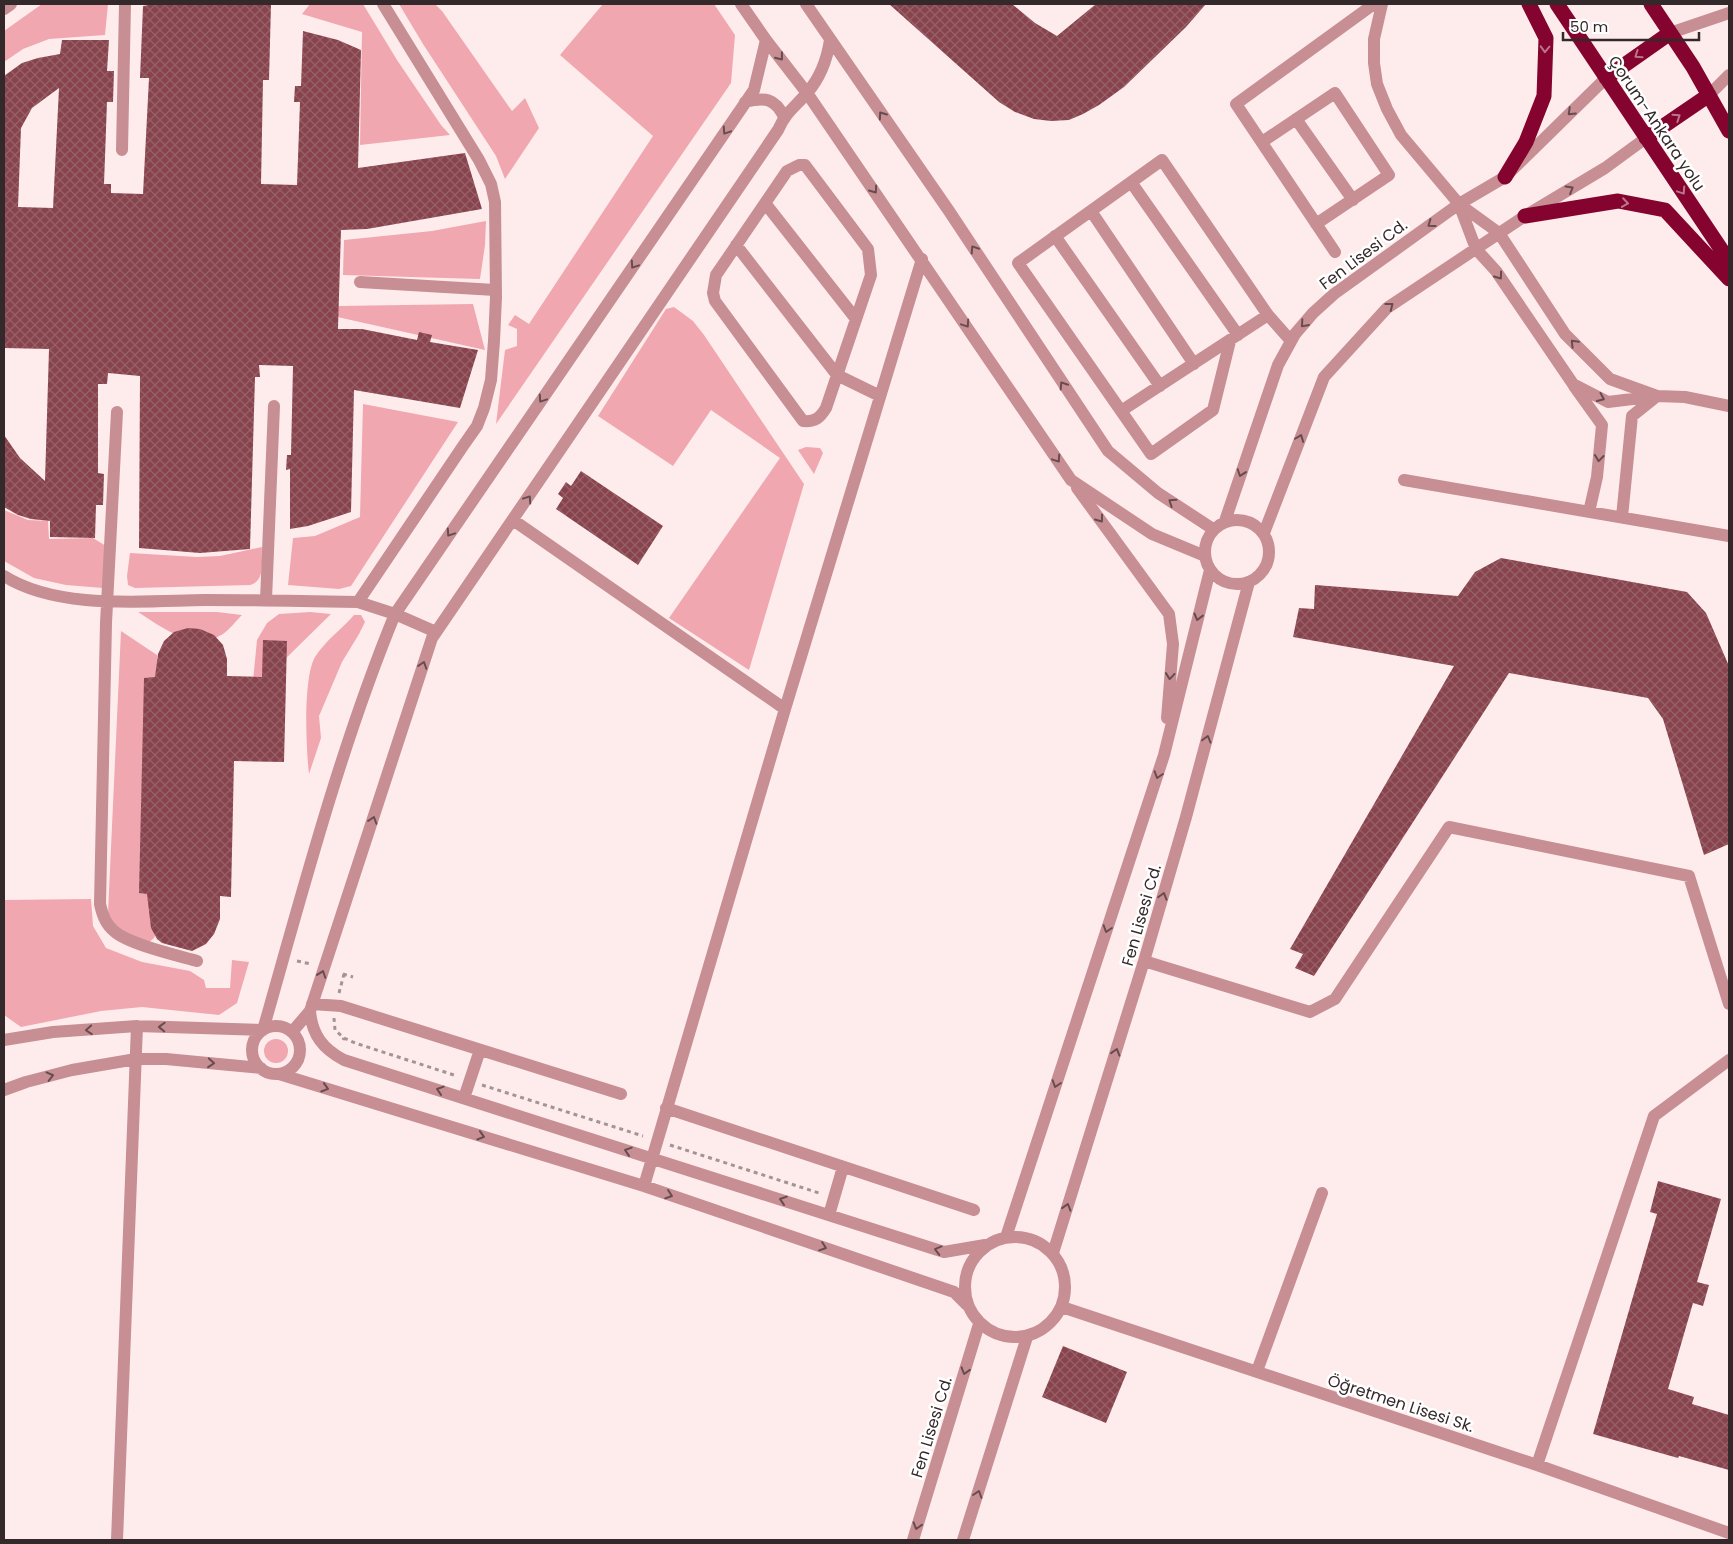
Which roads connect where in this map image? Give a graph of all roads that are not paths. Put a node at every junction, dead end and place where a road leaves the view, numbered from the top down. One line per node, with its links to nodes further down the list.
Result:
1 (11, 4): 11 (street)
2 (125, 4): 26 (street)
3 (383, 4): 44 (street)
4 (741, 4): 14 (street)
5 (806, 4): 15 (street)
6 (1374, 4): 25 (street)
7 (1382, 4): 31 (street)
8 (1529, 4): 27 (highway, one-way to 27)
9 (1557, 4): 17 (highway, Çorum-Ankara yolu)
10 (1651, 4): 13 (highway)
11 (4, 9)
12 (1729, 14): 13 (street)
13 (1670, 33): 17 (highway, one-way to 17); 19 (highway)
14 (766, 40): 18 (street, one-way to 18); 20 (street)
15 (830, 40): 18 (street); 65 (street, one-way to 15)
16 (1729, 75): 19 (street)
17 (1606, 78): 24 (highway, Çorum-Ankara yolu); 27 (street, Fen Lisesi Cd., one-way to 27)
18 (807, 92): 21 (street); 40 (street, one-way to 40)
19 (1709, 95): 23 (highway); 24 (highway, one-way to 19)
20 (746, 102): 21 (street); 75 (street, one-way to 75)
21 (784, 117): 63 (street, one-way to 21)
22 (1296, 119): 25 (street); 29 (street); 29 (street)
23 (1729, 131)
24 (1646, 138): 33 (street, one-way to 24); 41 (highway, Çorum-Ankara yolu, one-way to 41)
25 (1262, 142): 34 (street)
26 (122, 150)
27 (1505, 176): 31 (street, Fen Lisesi Cd.)
28 (1131, 182): 32 (street); 45 (street); 47 (street)
29 (1353, 200): 34 (street)
30 (765, 203): 37 (street); 46 (street); 46 (street)
31 (1459, 204): 35 (street); 38 (street); 48 (street, Fen Lisesi Cd., one-way to 48)
32 (1091, 211): 36 (street); 49 (street)
33 (1525, 216): 35 (street); 42 (highway, one-way to 42)
34 (1316, 224): 39 (street)
35 (1500, 233): 38 (street); 54 (street, one-way to 35)
36 (1055, 236): 52 (street); 57 (street)
37 (736, 245): 50 (street); 50 (street)
38 (1476, 249): 51 (street, one-way to 51); 66 (street, one-way to 38)
39 (1335, 252)
40 (922, 259): 53 (street); 59 (street, one-way to 59)
41 (1729, 261)
42 (1729, 279)
43 (360, 282): 44 (street)
44 (495, 290): 74 (street)
45 (1268, 315): 47 (street); 48 (street)
46 (856, 319): 50 (street)
47 (1234, 338): 49 (street); 57 (street)
48 (1292, 341): 64 (street, Fen Lisesi Cd., one-way to 64)
49 (1194, 364): 52 (street)
50 (837, 376): 53 (street)
51 (1573, 384): 54 (street, one-way to 54); 61 (street, one-way to 61)
52 (1160, 386): 57 (street)
53 (880, 396): 77 (street)
54 (1657, 396): 56 (street); 62 (street)
55 (274, 406): 72 (street)
56 (1729, 406)
57 (1121, 411)
58 (116, 412): 73 (street)
59 (1071, 480): 68 (street); 78 (street, one-way to 78)
60 (1404, 480): 61 (street)
61 (1589, 512): 62 (street)
62 (1622, 517): 67 (street)
63 (513, 520): 76 (street); 77 (street)
64 (1225, 521): 65 (street); 66 (street)
65 (1213, 529): 68 (street)
66 (1264, 533): 71 (street)
67 (1729, 536)
68 (1204, 556): 69 (street)
69 (1210, 570): 71 (street); 78 (street, Fen Lisesi Cd., one-way to 78)
70 (4, 576): 73 (street)
71 (1249, 582): 80 (street, Fen Lisesi Cd., one-way to 71)
72 (266, 600): 73 (street); 74 (street)
73 (107, 601): 79 (street)
74 (358, 602): 75 (street)
75 (395, 614): 76 (street); 84 (street)
76 (436, 632): 82 (street, one-way to 76)
77 (785, 709): 96 (street)
78 (1164, 756): 103 (street, Fen Lisesi Cd., one-way to 103)
79 (197, 961)
80 (1144, 961): 81 (street); 105 (street, Fen Lisesi Cd., one-way to 80)
81 (1729, 1004)
82 (311, 1007): 85 (street); 87 (street); 88 (street)
83 (137, 1026): 84 (street, one-way to 83); 86 (street, one-way to 86); 89 (street)
84 (263, 1030): 85 (street); 91 (street)
85 (295, 1037): 87 (street); 92 (street)
86 (4, 1040)
87 (324, 1046): 95 (street, one-way to 87)
88 (480, 1050): 94 (street); 95 (street)
89 (136, 1058): 91 (street, one-way to 91); 93 (street, one-way to 89); 113 (street)
90 (1729, 1060): 111 (street)
91 (261, 1068): 92 (street)
92 (279, 1074): 99 (street, one-way to 99)
93 (4, 1090)
94 (621, 1094)
95 (464, 1098): 97 (street, one-way to 95)
96 (666, 1108): 97 (street); 98 (street)
97 (651, 1158): 99 (street); 102 (street, one-way to 97)
98 (842, 1167): 101 (street); 102 (street)
99 (644, 1186): 106 (street, one-way to 106)
100 (1322, 1193): 110 (street)
101 (974, 1210)
102 (829, 1215): 104 (street, one-way to 102)
103 (1006, 1237): 104 (street); 105 (street)
104 (985, 1245): 106 (street)
105 (1053, 1253): 107 (street)
106 (967, 1306): 108 (street)
107 (1062, 1307): 109 (street); 110 (street, Öğretmen Lisesi Sk.)
108 (979, 1324): 109 (street); 114 (street, Fen Lisesi Cd., one-way to 114)
109 (1028, 1337): 115 (street, one-way to 109)
110 (1257, 1372): 111 (street, Öğretmen Lisesi Sk.)
111 (1537, 1465): 112 (street, Öğretmen Lisesi Sk.)
112 (1729, 1533)
113 (117, 1540)
114 (913, 1540)
115 (963, 1540)

